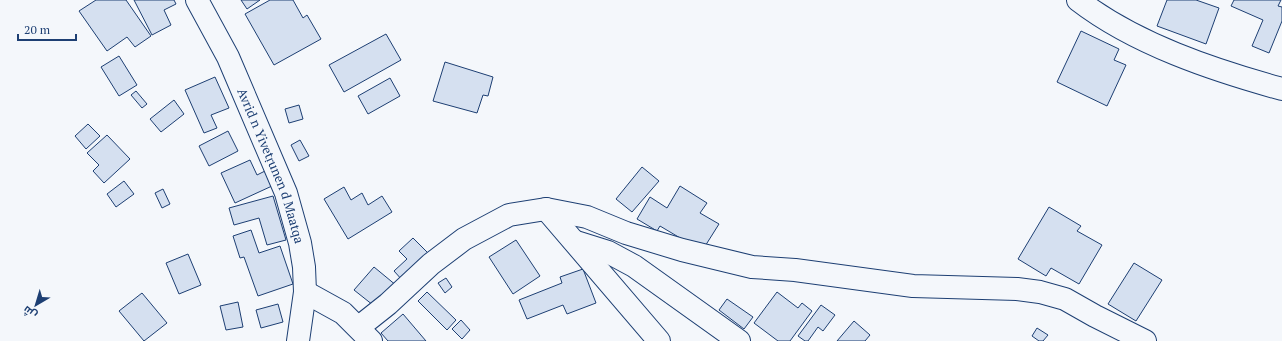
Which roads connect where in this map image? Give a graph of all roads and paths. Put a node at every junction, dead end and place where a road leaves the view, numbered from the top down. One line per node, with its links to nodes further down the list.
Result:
1 (197, 0): 6 (street, Avrid n Yivetṛunen d Maatqa)
2 (1078, 0): 3 (street)
3 (1282, 90)
4 (546, 209): 5 (street); 7 (street); 11 (street)
5 (576, 242): 9 (street); 10 (street)
6 (305, 292): 7 (street); 8 (street, Avrid n Yivetṛunen d Maatqa)
7 (365, 334)
8 (298, 341)
9 (659, 341)
10 (739, 341)
11 (1145, 341)

